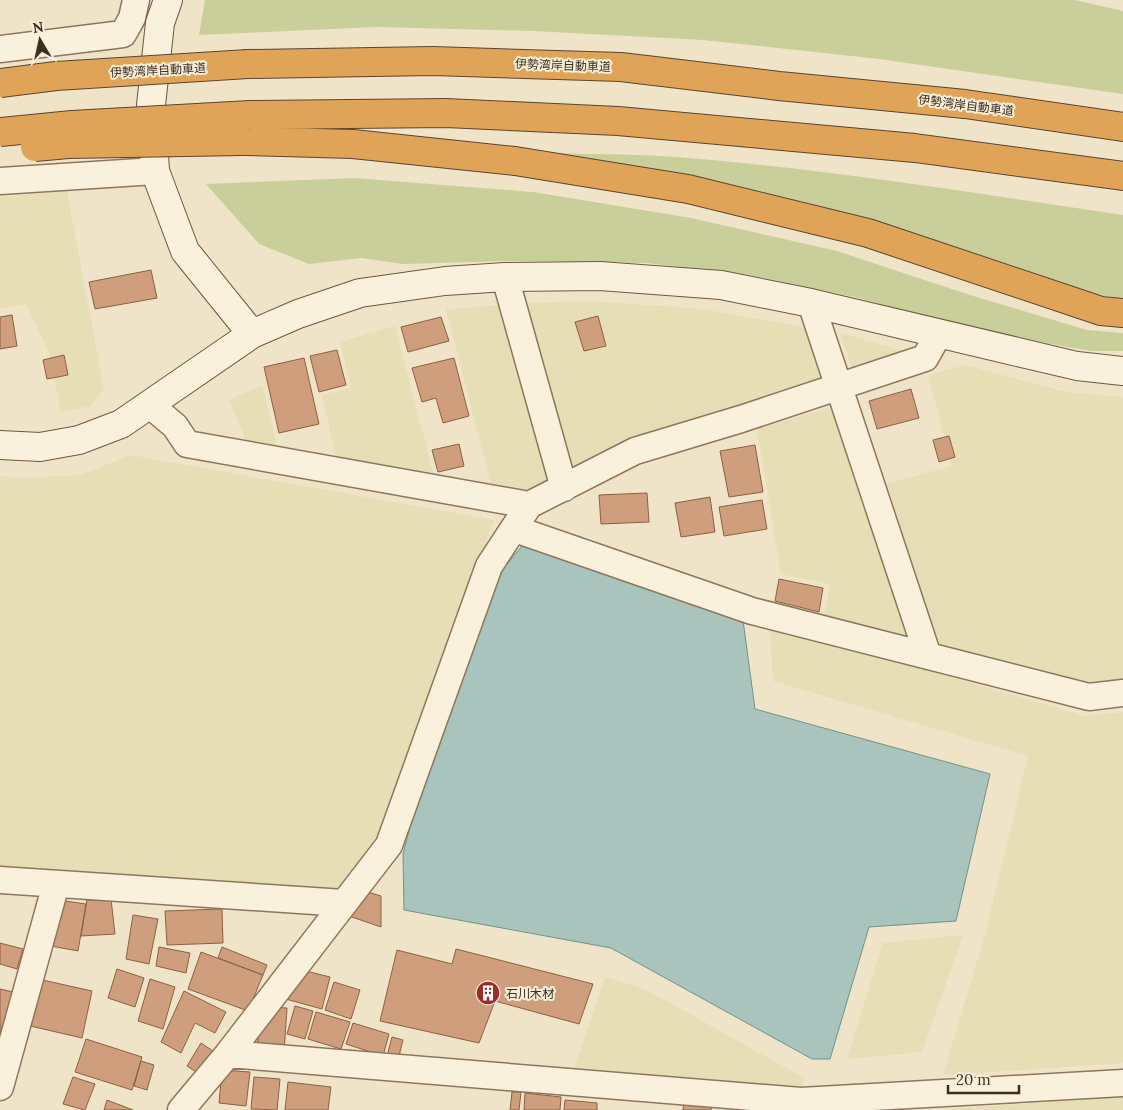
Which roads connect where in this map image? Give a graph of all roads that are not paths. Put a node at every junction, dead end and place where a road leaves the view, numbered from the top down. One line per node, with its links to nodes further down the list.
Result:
1 (136, 0): 3 (street)
2 (168, 0): 8 (street)
3 (0, 49)
4 (0, 83): 5 (highway, 伊勢湾岸自動車道, bridge)
5 (1123, 127)
6 (0, 132): 9 (highway, bridge)
7 (0, 150): 13 (highway, bridge)
8 (155, 171): 10 (street); 14 (street)
9 (1123, 176)
10 (0, 181)
11 (505, 277): 12 (street); 14 (street); 20 (street)
12 (811, 304): 15 (street); 17 (street)
13 (1123, 313)
14 (252, 334): 18 (street)
15 (938, 335): 16 (street); 17 (street)
16 (1123, 371)
17 (838, 386): 20 (street); 23 (street)
18 (150, 405): 19 (street); 21 (street)
19 (0, 445)
20 (564, 488): 21 (street)
21 (529, 505): 22 (street)
22 (515, 529): 23 (street); 27 (street)
23 (928, 656): 24 (street)
24 (1123, 693)
25 (0, 880): 26 (street)
26 (56, 884): 27 (street); 30 (street)
27 (344, 903): 28 (street)
28 (228, 1054): 31 (street); 32 (street)
29 (1123, 1083): 31 (street)
30 (0, 1087)
31 (800, 1105)
32 (182, 1110)

